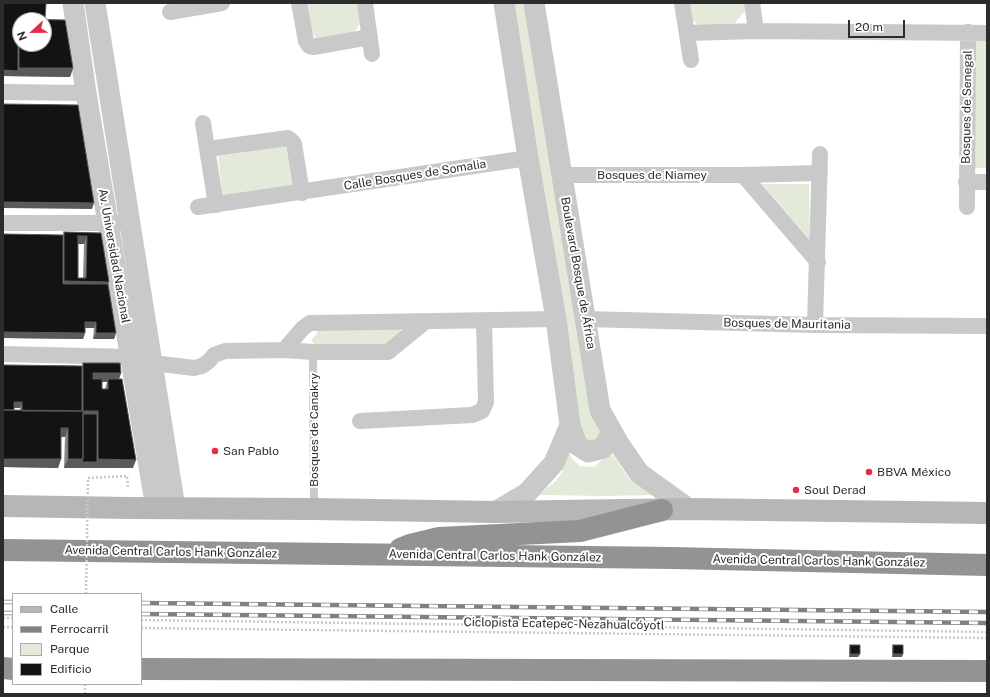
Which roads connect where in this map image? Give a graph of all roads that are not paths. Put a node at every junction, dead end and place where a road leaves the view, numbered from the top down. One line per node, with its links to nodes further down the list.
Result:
1 (73, 3): 19 (street, Av. Universidad Nacional)
2 (95, 3): 34 (street, Av. Universidad Nacional)
3 (222, 3): 10 (street)
4 (299, 3): 15 (street)
5 (365, 3): 15 (street)
6 (504, 3): 23 (street)
7 (534, 3): 25 (street, Boulevard Bosque de África)
8 (682, 3): 13 (street)
9 (752, 3): 11 (street)
10 (170, 12)
11 (756, 31): 12 (street, Bosques de Senegal); 13 (street, Bosques de Senegal)
12 (968, 32): 14 (street, Bosques de Senegal); 27 (street, Bosques de Senegal)
13 (687, 33): 17 (street)
14 (987, 33)
15 (370, 37): 16 (street)
16 (372, 54)
17 (691, 60)
18 (3, 92): 19 (street)
19 (86, 93): 35 (street, Av. Universidad Nacional)
20 (203, 123): 21 (street)
21 (208, 149): 29 (street); 30 (street)
22 (820, 154): 24 (street)
23 (528, 158): 29 (street, Calle Bosques de Somalia); 37 (street)
24 (820, 173): 26 (street, Bosques de Niamey); 36 (street)
25 (561, 175): 26 (street, Bosques de Niamey); 38 (street, Boulevard Bosque de África)
26 (743, 175): 36 (street)
27 (966, 182): 28 (street, Bosques de Senegal); 32 (street, Bosques de Senegal)
28 (987, 182)
29 (302, 193): 30 (street, Calle Bosques de Somalia)
30 (216, 205): 31 (street, Calle Bosques de Somalia)
31 (198, 207)
32 (967, 207)
33 (3, 223): 35 (street)
34 (131, 223): 35 (street); 47 (street, Av. Universidad Nacional)
35 (109, 224): 46 (street, Av. Universidad Nacional)
36 (818, 262): 41 (street)
37 (556, 319): 40 (street); 49 (street)
38 (586, 319): 41 (street, Bosques de Mauritania); 50 (street, Boulevard Bosque de África)
39 (426, 321): 40 (street); 43 (street); 44 (street)
40 (484, 321): 48 (street)
41 (815, 324): 42 (street, Bosques de Mauritania)
42 (987, 326)
43 (284, 350): 44 (street); 47 (street)
44 (313, 352): 53 (lane, Bosques de Canakry)
45 (3, 354): 46 (street)
46 (131, 357): 47 (street); 52 (street, Av. Universidad Nacional)
47 (153, 363): 52 (street, Av. Universidad Nacional)
48 (360, 421)
49 (570, 425): 50 (street); 56 (street)
50 (612, 432): 54 (street, Boulevard Bosque de África)
51 (3, 506): 52 (main road)
52 (166, 508): 53 (main road)
53 (314, 508): 56 (main road)
54 (689, 509): 55 (main road); 57 (main road)
55 (662, 510): 56 (main road); 59 (highway)
56 (495, 512)
57 (987, 513)
58 (3, 550): 59 (highway, Avenida Central Carlos Hank González)
59 (386, 555): 60 (highway, Avenida Central Carlos Hank González)
60 (987, 565)
61 (142, 669): 62 (highway)
62 (987, 671)

